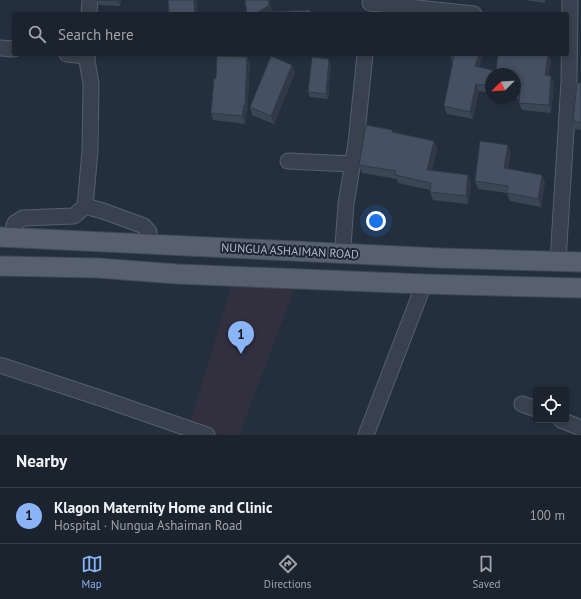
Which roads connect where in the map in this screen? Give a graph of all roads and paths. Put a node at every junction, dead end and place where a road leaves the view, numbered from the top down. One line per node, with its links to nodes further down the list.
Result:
1 (90, 0): 4 (street)
2 (570, 0): 6 (street)
3 (370, 6): 5 (street)
4 (89, 12)
5 (448, 12)
6 (569, 12)
7 (569, 32): 12 (street)
8 (0, 48): 9 (street)
9 (12, 49)
10 (87, 56): 15 (street)
11 (365, 56): 14 (street)
12 (575, 81): 19 (street)
13 (288, 161): 14 (street)
14 (352, 164): 18 (street)
15 (85, 206): 16 (street); 17 (street)
16 (5, 237): 17 (main road, NUNGUA ASHAIMAN ROAD)
17 (148, 245): 18 (main road, NUNGUA ASHAIMAN ROAD)
18 (339, 253): 19 (main road, NUNGUA ASHAIMAN ROAD)
19 (558, 261): 20 (main road, NUNGUA ASHAIMAN ROAD)
20 (581, 262)
21 (0, 266): 22 (main road)
22 (424, 284): 23 (main road); 28 (street)
23 (581, 288)
24 (0, 365): 27 (street)
25 (568, 423): 26 (street)
26 (581, 428)
27 (207, 435)
28 (366, 435)

